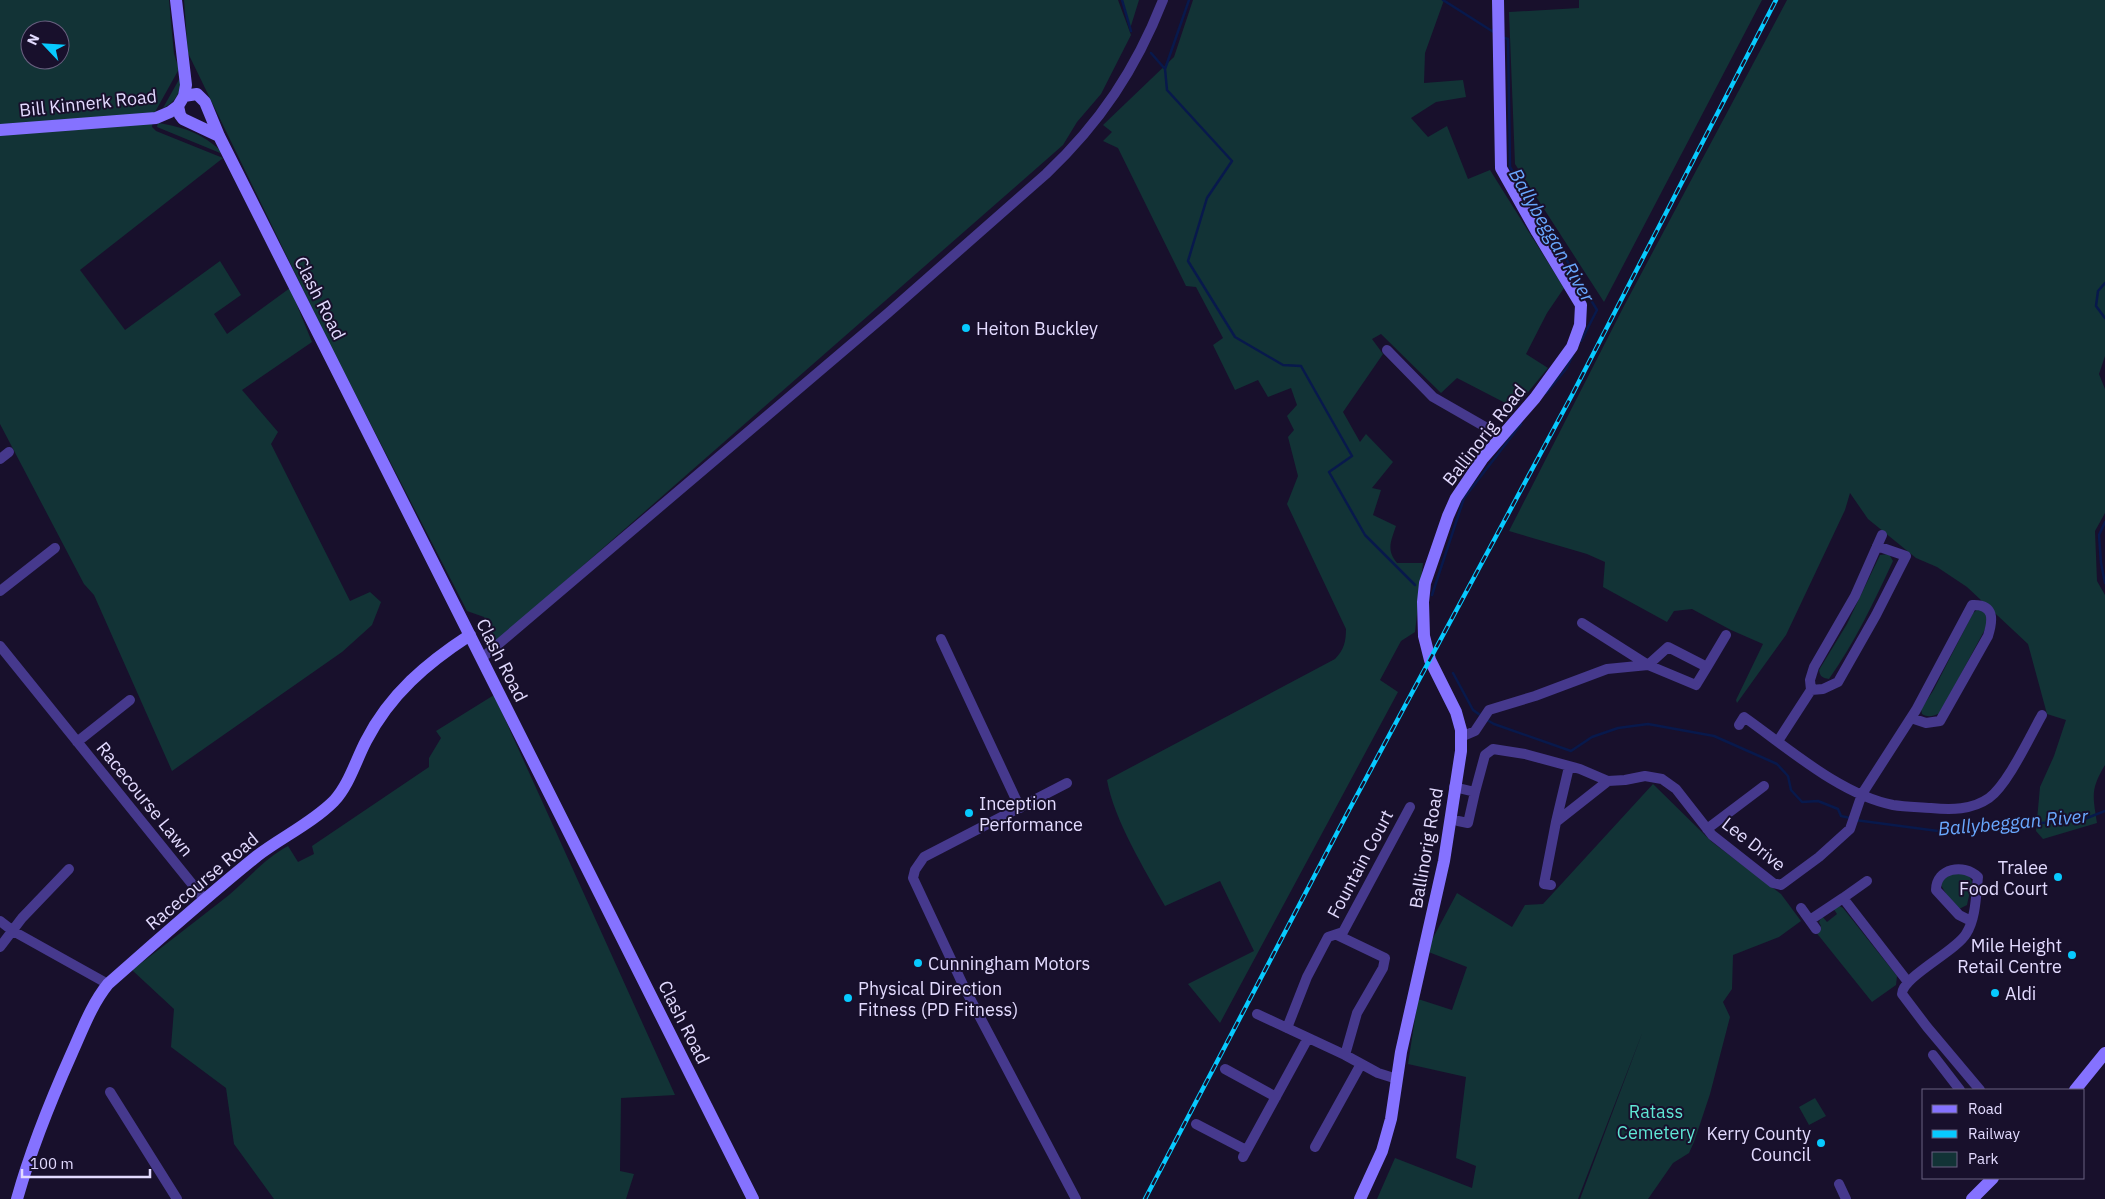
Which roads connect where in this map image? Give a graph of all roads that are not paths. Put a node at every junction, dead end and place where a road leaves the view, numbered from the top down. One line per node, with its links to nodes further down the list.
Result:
1 (176, 0): 4 (street)
2 (1163, 0): 23 (street)
3 (1498, 0): 11 (street, Ballinorig Road)
4 (186, 99): 5 (street); 6 (street, Bill Kinnerk Road); 7 (street)
5 (206, 106): 7 (street); 9 (street, Clash Road)
6 (160, 117): 7 (street); 8 (street, Bill Kinnerk Road)
7 (188, 121): 9 (street)
8 (0, 130)
9 (219, 136): 19 (street, Clash Road)
10 (1387, 350): 11 (street)
11 (1501, 436): 31 (street, Ballinorig Road)
12 (8, 452): 13 (street)
13 (0, 458)
14 (1882, 535): 15 (street)
15 (1877, 546): 26 (street); 26 (street)
16 (55, 548): 17 (street)
17 (0, 591)
18 (1582, 623): 24 (street)
19 (470, 635): 23 (street, Clash Road); 50 (street, Racecourse Road)
20 (1726, 635): 25 (street)
21 (941, 639): 42 (street)
22 (0, 646): 33 (street, Racecourse Lawn)
23 (482, 658): 82 (street, Clash Road)
24 (1648, 664): 25 (street); 25 (street); 31 (street)
25 (1707, 667)
26 (1811, 690): 32 (street)
27 (130, 700): 33 (street, Racecourse Lawn)
28 (2042, 715): 40 (street)
29 (1911, 718): 29 (street); 40 (street)
30 (1739, 725): 32 (street)
31 (1461, 736): 38 (street, Ballinorig Road)
32 (1778, 741): 40 (street)
33 (77, 742): 50 (street, Racecourse Lawn)
34 (1569, 767): 35 (street, Lee Drive); 39 (street, Lee Drive); 44 (street)
35 (1608, 781): 44 (street); 45 (street, Lee Drive)
36 (1067, 783): 42 (street)
37 (1764, 786): 45 (street, Lee Drive)
38 (1454, 787): 39 (street); 69 (street, Ballinorig Road)
39 (1476, 792): 43 (street, Lee Drive)
40 (1862, 794): 45 (street, Lee Drive)
41 (1410, 807): 57 (street, Fountain Court)
42 (1020, 808): 83 (street)
43 (1458, 821)
44 (1556, 822): 48 (street)
45 (1707, 829)
46 (69, 869): 56 (street)
47 (1867, 881): 49 (street)
48 (1551, 885)
49 (1843, 898): 52 (street); 59 (street)
50 (206, 900): 60 (street, Racecourse Road)
51 (1801, 908): 52 (street)
52 (1810, 920): 55 (street)
53 (0, 921): 56 (street)
54 (1971, 921): 54 (street); 59 (street)
55 (1816, 929)
56 (13, 931): 58 (street); 60 (street)
57 (1337, 935): 62 (street, Fountain Court); 65 (street, Fountain Court)
58 (0, 947)
59 (1908, 982): 70 (street)
60 (108, 984): 80 (street, Racecourse Road)
61 (1257, 1014): 62 (street)
62 (1287, 1028): 63 (street)
63 (1308, 1038): 65 (street); 75 (street)
64 (2105, 1053): 73 (street)
65 (1345, 1055): 67 (street)
66 (1933, 1055): 71 (street)
67 (1361, 1064): 69 (street); 77 (street)
68 (1225, 1069): 75 (street)
69 (1397, 1079): 84 (street, Ballinorig Road)
70 (1971, 1079): 71 (street); 72 (street)
71 (1960, 1089)
72 (1979, 1089)
73 (2076, 1089)
74 (110, 1092): 81 (street)
75 (1276, 1097): 76 (street)
76 (1196, 1124)
77 (1315, 1147)
78 (1992, 1179): 86 (street)
79 (1839, 1184): 85 (street)
80 (17, 1199)
81 (177, 1199)
82 (753, 1199)
83 (1076, 1199)
84 (1360, 1199)
85 (1846, 1199)
86 (1972, 1199)

